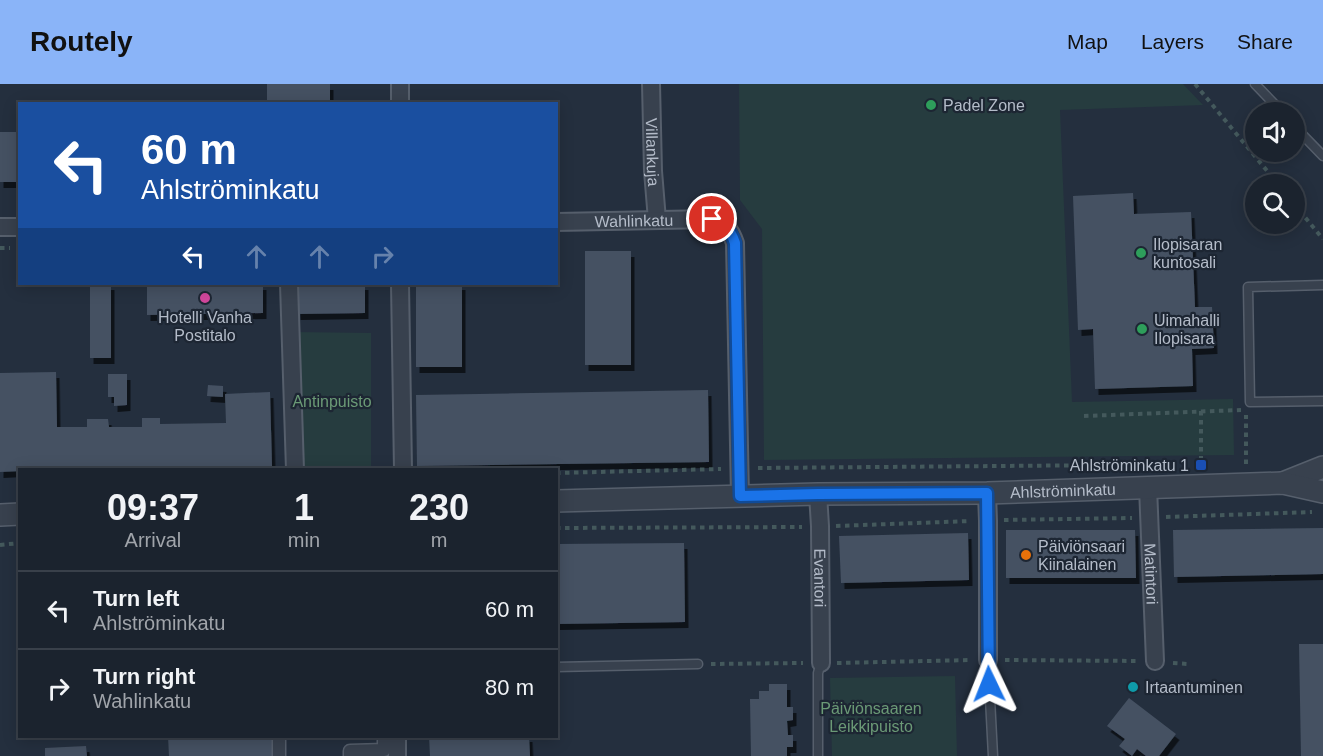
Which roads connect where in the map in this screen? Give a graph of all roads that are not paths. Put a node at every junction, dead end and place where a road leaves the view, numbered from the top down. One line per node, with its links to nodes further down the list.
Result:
1 (400, 84): 4 (street)
2 (651, 84): 8 (street, Villankuja)
3 (1255, 84): 5 (lane)
4 (400, 102)
5 (1272, 102)
6 (1305, 137): 7 (lane)
7 (1323, 156)
8 (657, 220): 9 (street, Wahlinkatu); 23 (street, Wahlinkatu)
9 (558, 222)
10 (0, 227): 11 (street)
11 (18, 227)
12 (289, 285): 17 (street)
13 (400, 285): 18 (street)
14 (1323, 285): 15 (lane)
15 (1323, 401)
16 (1323, 467): 19 (street, Ahlströminkatu)
17 (295, 468)
18 (403, 468)
19 (1282, 483): 20 (street, Ahlströminkatu); 25 (street, Ahlströminkatu)
20 (1148, 487): 21 (street, Ahlströminkatu); 29 (street, Matintori)
21 (987, 493): 22 (street, Ahlströminkatu); 28 (street)
22 (818, 494): 23 (street, Ahlströminkatu); 31 (street, Evantori)
23 (740, 496): 24 (street, Ahlströminkatu)
24 (558, 501)
25 (1321, 502)
26 (18, 514): 27 (street)
27 (0, 515)
28 (988, 660): 40 (lane)
29 (1155, 661)
30 (699, 663): 32 (lane)
31 (821, 663): 39 (lane)
32 (558, 667)
33 (279, 738): 36 (street)
34 (384, 738): 37 (street)
35 (397, 738): 38 (street)
36 (279, 756)
37 (350, 756)
38 (397, 756)
39 (818, 756)
40 (993, 756)

